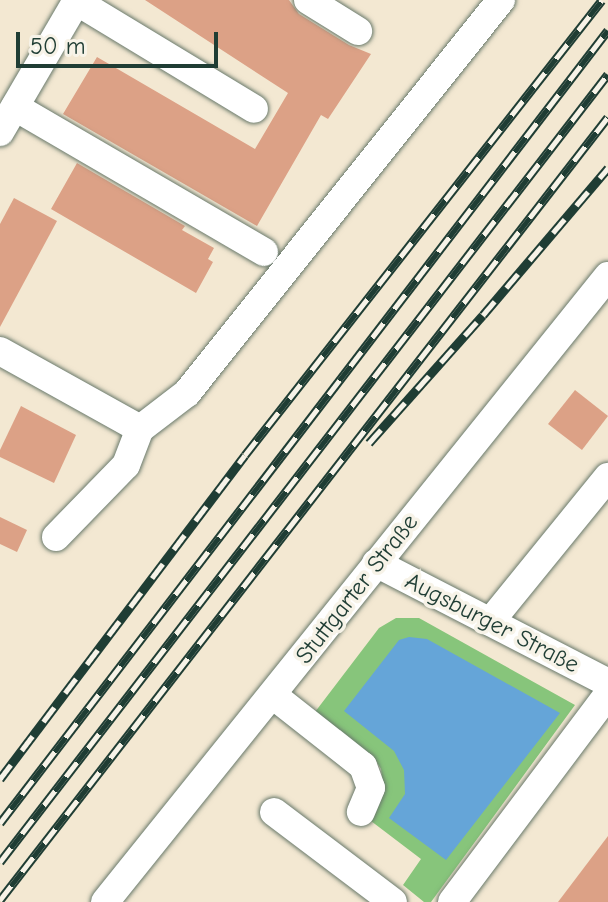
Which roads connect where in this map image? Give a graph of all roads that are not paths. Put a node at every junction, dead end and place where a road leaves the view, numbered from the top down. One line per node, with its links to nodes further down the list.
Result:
1 (308, 0): 4 (street)
2 (501, 0): 11 (street)
3 (77, 1): 5 (street); 6 (street)
4 (358, 31)
5 (15, 107): 7 (street); 8 (street)
6 (254, 109)
7 (0, 132)
8 (264, 252)
9 (608, 276): 14 (street, Stuttgarter Straße)
10 (0, 351): 11 (street)
11 (140, 429): 13 (street)
12 (608, 477): 15 (street)
13 (56, 537)
14 (376, 563): 15 (street, Augsburger Straße); 18 (street, Stuttgarter Straße)
15 (490, 622): 16 (street, Augsburger Straße)
16 (608, 683)
17 (608, 694): 23 (street)
18 (274, 696): 20 (street); 21 (street, Stuttgarter Straße)
19 (274, 812): 22 (street)
20 (361, 812)
21 (105, 902)
22 (393, 902)
23 (452, 902)

